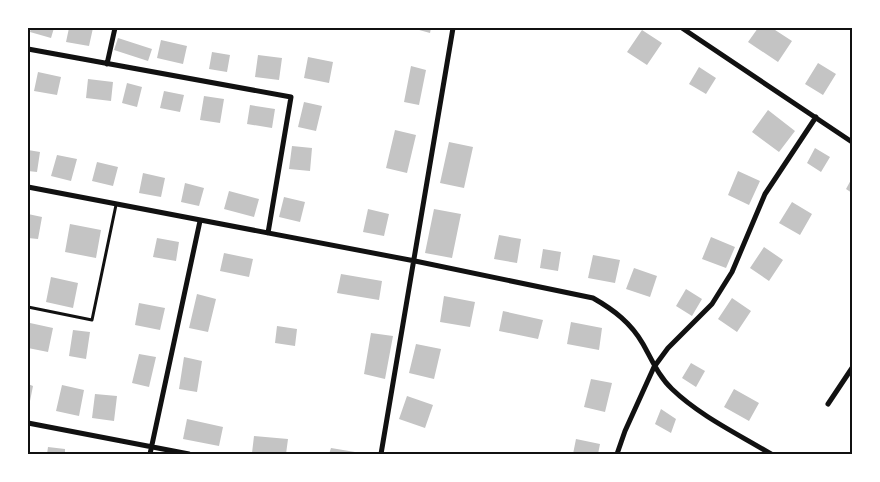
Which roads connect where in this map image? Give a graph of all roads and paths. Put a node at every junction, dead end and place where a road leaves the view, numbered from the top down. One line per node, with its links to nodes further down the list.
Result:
1 (114, 28): 5 (street)
2 (453, 28): 12 (street)
3 (682, 28): 6 (street)
4 (28, 49): 5 (street)
5 (107, 64): 11 (street)
6 (816, 117): 7 (street); 14 (street)
7 (852, 142)
8 (28, 187): 9 (street)
9 (116, 205): 10 (street); 13 (lane)
10 (200, 221): 11 (street); 18 (street)
11 (268, 233): 12 (street)
12 (415, 261): 14 (street); 21 (street)
13 (28, 307)
14 (654, 367): 22 (street); 23 (street)
15 (852, 368): 16 (street)
16 (828, 404)
17 (28, 423): 18 (street)
18 (152, 447): 19 (street); 20 (street)
19 (150, 454)
20 (189, 454)
21 (382, 454)
22 (617, 454)
23 (771, 454)

